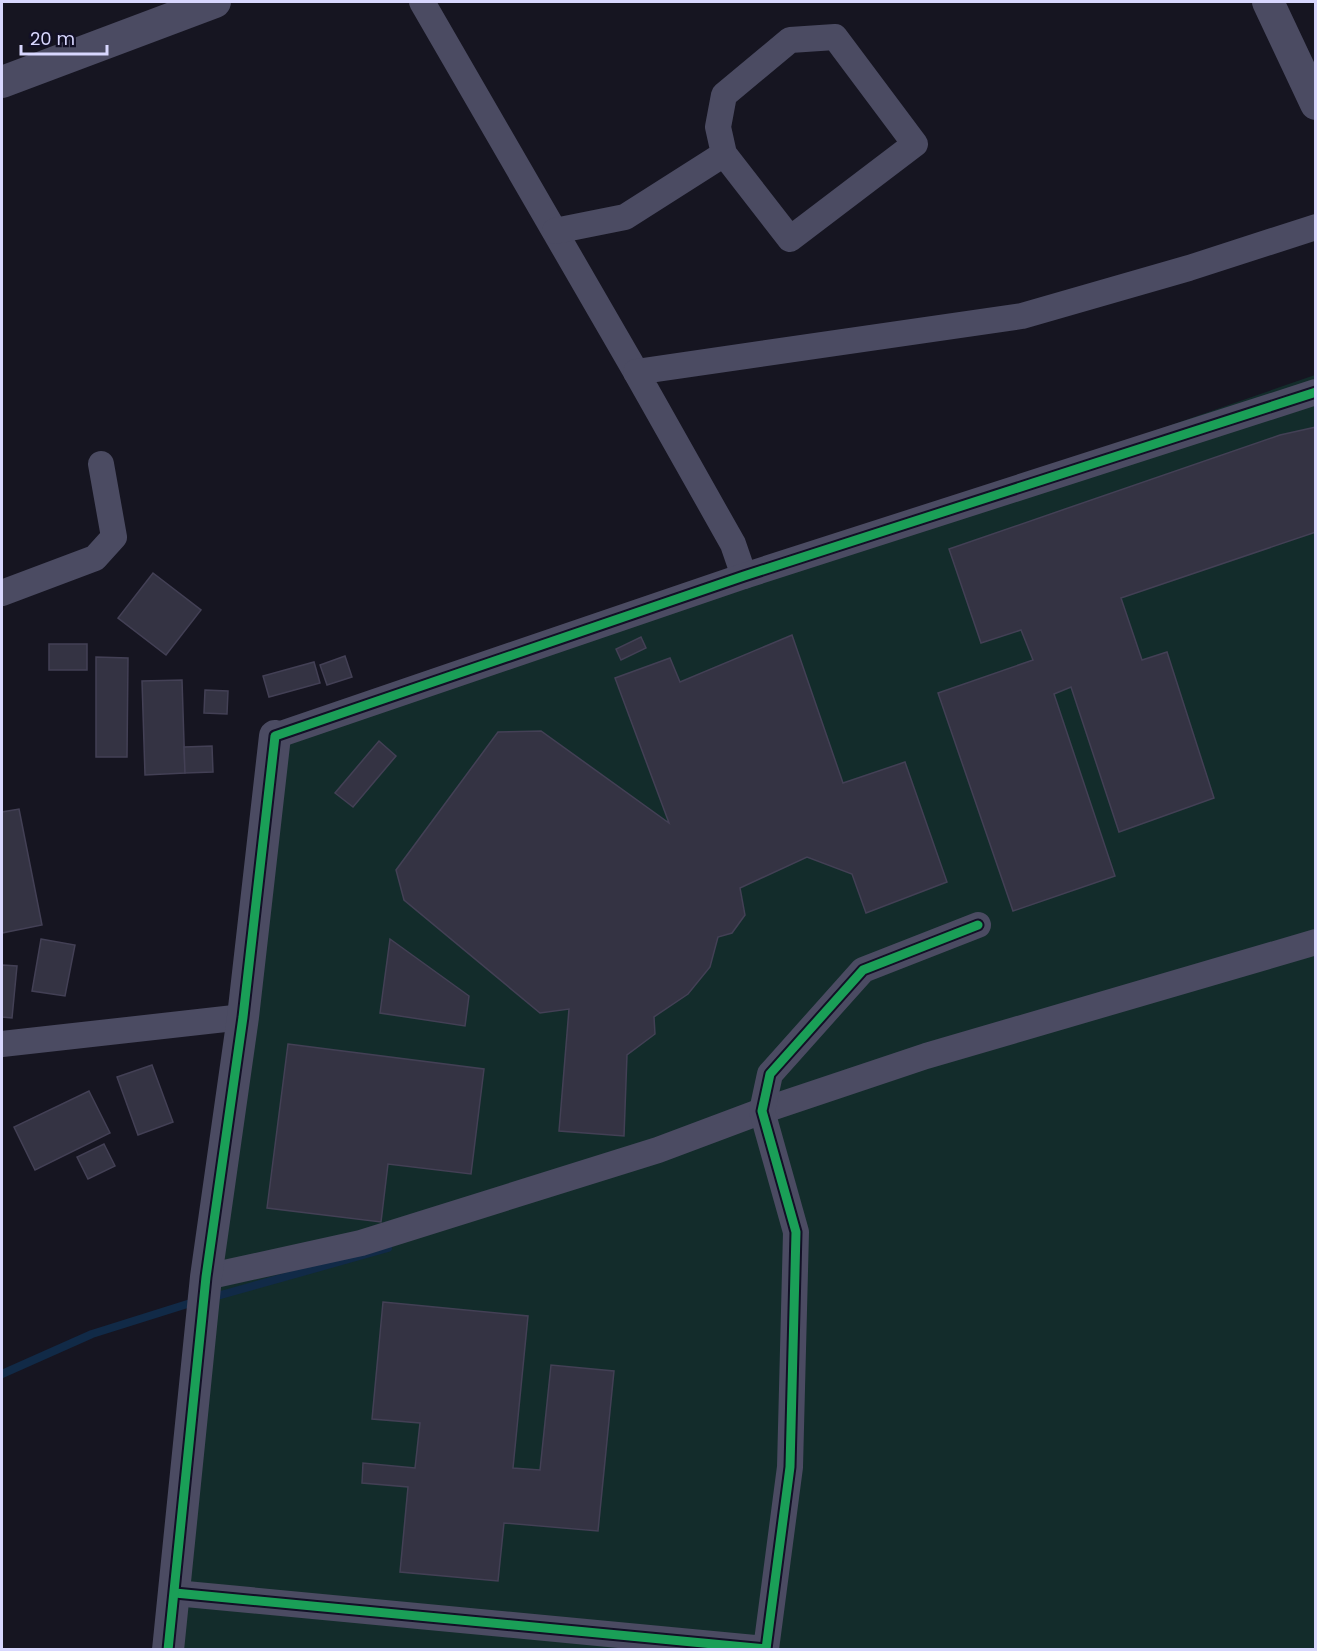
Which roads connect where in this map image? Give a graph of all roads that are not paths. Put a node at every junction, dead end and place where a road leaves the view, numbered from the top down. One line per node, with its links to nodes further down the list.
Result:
1 (215, 2): 4 (street)
2 (422, 2): 8 (street)
3 (1268, 2): 5 (street)
4 (2, 82)
5 (1316, 104)
6 (724, 154): 6 (street); 8 (street)
7 (1316, 227): 9 (street)
8 (555, 231): 9 (street)
9 (636, 372): 12 (street)
10 (1316, 392): 12 (street)
11 (101, 464): 13 (street)
12 (744, 576): 14 (street)
13 (2, 592)
14 (275, 736): 17 (street)
15 (978, 924): 19 (street)
16 (1316, 942): 19 (street)
17 (243, 1017): 18 (street); 20 (street)
18 (2, 1044)
19 (762, 1111): 20 (street); 22 (street)
20 (206, 1277): 21 (street)
21 (175, 1593): 22 (street); 23 (street)
22 (766, 1649)
23 (168, 1650)

